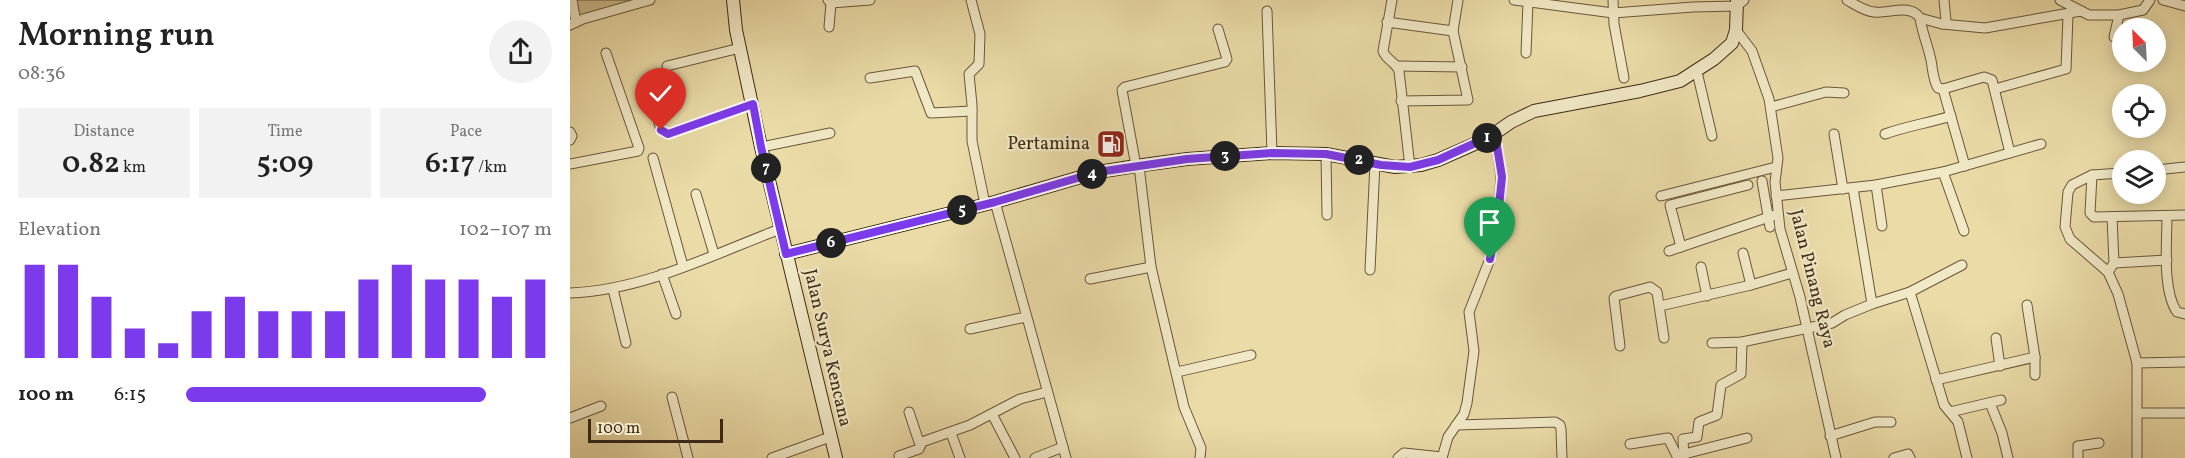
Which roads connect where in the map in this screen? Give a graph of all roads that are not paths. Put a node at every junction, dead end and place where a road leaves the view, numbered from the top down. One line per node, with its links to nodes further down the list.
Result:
1 (572, 0): 27 (street)
2 (650, 0): 27 (street)
3 (733, 0): 33 (main road, Jalan Surya Kencana)
4 (870, 0): 15 (street)
5 (971, 0): 49 (street)
6 (1392, 0): 26 (street)
7 (1458, 0): 32 (street)
8 (1514, 0): 16 (street)
9 (1613, 0): 21 (street)
10 (1847, 0): 24 (street)
11 (1944, 0): 28 (street)
12 (2060, 0): 20 (street)
13 (2150, 0): 23 (street)
14 (2163, 0): 18 (street)
15 (830, 2): 29 (street)
16 (1528, 2): 21 (street); 35 (street)
17 (1740, 2): 21 (street); 31 (main road)
18 (2185, 6)
19 (1267, 10): 60 (street)
20 (2081, 11): 22 (street); 23 (street)
21 (1613, 14): 41 (street)
22 (2068, 15): 28 (street); 44 (street)
23 (2119, 15): 25 (street)
24 (1920, 18): 28 (street); 43 (street)
25 (2118, 18)
26 (1387, 22): 32 (street); 37 (street)
27 (573, 24)
28 (1942, 24)
29 (829, 27)
30 (1218, 30): 66 (street)
31 (1736, 30): 39 (main road); 48 (street, Jalan Pinang Raya)
32 (1453, 32): 38 (street)
33 (740, 48): 36 (street); 47 (main road, Jalan Surya Kencana)
34 (606, 53): 65 (street)
35 (1526, 53)
36 (667, 66)
37 (1397, 66): 38 (street); 46 (street)
38 (1462, 67): 46 (street)
39 (1697, 72): 55 (street); 56 (main road)
40 (870, 78): 49 (street)
41 (1624, 78)
42 (648, 82): 47 (street)
43 (1943, 89): 44 (street); 50 (street)
44 (1995, 89): 61 (street)
45 (1844, 93): 48 (street)
46 (1401, 101): 68 (street)
47 (753, 104): 59 (main road, Jalan Surya Kencana)
48 (1771, 107): 69 (street, Jalan Pinang Raya)
49 (972, 111): 82 (street)
50 (1951, 116): 54 (street); 67 (street)
51 (570, 132): 57 (street)
52 (830, 133): 59 (street)
53 (1834, 134): 78 (street)
54 (1885, 134)
55 (1712, 136)
56 (1495, 137): 68 (main road); 147 (street)
57 (570, 140)
58 (2041, 144): 61 (street)
59 (761, 147): 90 (main road, Jalan Surya Kencana)
60 (1272, 153): 62 (main road); 66 (main road)
61 (2010, 153): 67 (street)
62 (1326, 154): 64 (main road); 84 (street)
63 (653, 158): 100 (street)
64 (1375, 163): 68 (main road); 103 (street)
65 (570, 164)
66 (1137, 166): 82 (main road); 101 (street)
67 (1965, 166): 72 (street)
68 (1410, 167)
69 (1776, 167): 80 (street); 81 (street, Jalan Pinang Raya)
70 (2185, 167): 71 (street)
71 (2166, 169)
72 (1943, 172): 77 (street); 91 (street)
73 (2112, 174): 74 (street)
74 (2092, 175): 87 (street); 104 (street)
75 (1762, 182): 88 (street)
76 (1748, 184): 92 (street)
77 (1876, 185): 78 (street); 89 (street)
78 (1848, 188): 81 (street); 113 (street)
79 (696, 194): 95 (street)
80 (1661, 195)
81 (1776, 196): 83 (street, Jalan Pinang Raya)
82 (990, 203): 96 (main road); 118 (street)
83 (1778, 214): 88 (street); 105 (street, Jalan Pinang Raya)
84 (1327, 215)
85 (2185, 215): 86 (street)
86 (2167, 216): 87 (street); 97 (street)
87 (2112, 218): 98 (street)
88 (1769, 222): 92 (street)
89 (1882, 226)
90 (780, 229): 95 (street); 96 (main road, Jalan Surya Kencana)
91 (1964, 231)
92 (1681, 247): 93 (street)
93 (1669, 251)
94 (1743, 253): 108 (street)
95 (714, 254): 100 (street)
96 (786, 254): 150 (main road, Jalan Surya Kencana)
97 (2167, 260): 98 (street); 117 (street)
98 (2114, 262): 104 (street)
99 (1962, 265): 110 (street)
100 (683, 266): 106 (street)
101 (1151, 267): 107 (street); 132 (street)
102 (1701, 267): 112 (street)
103 (1370, 270)
104 (2108, 272): 130 (street)
105 (1792, 273): 108 (street); 120 (street, Jalan Pinang Raya)
106 (662, 274): 109 (street); 116 (street)
107 (1090, 279)
108 (1751, 285): 112 (street)
109 (613, 289): 111 (street); 124 (street)
110 (1910, 292): 113 (street); 134 (street)
111 (570, 293)
112 (1707, 296): 115 (street)
113 (1872, 304): 120 (street)
114 (2027, 305): 128 (street)
115 (1660, 306): 121 (street); 126 (street)
116 (676, 314)
117 (2185, 314)
118 (1026, 317): 119 (street); 135 (street)
119 (970, 329)
120 (1808, 329): 123 (street); 149 (street, Jalan Pinang Raya)
121 (1664, 338)
122 (1996, 338): 131 (street)
123 (1742, 342): 125 (street); 156 (street)
124 (626, 343)
125 (1712, 343)
126 (1620, 346)
127 (1251, 355): 132 (street)
128 (2035, 357): 131 (street); 133 (street)
129 (2185, 362): 130 (street)
130 (2138, 363): 142 (street)
131 (2000, 366): 134 (street)
132 (1177, 372): 165 (street)
133 (2035, 375)
134 (1936, 380): 141 (street)
135 (1047, 392): 144 (street); 155 (street)
136 (672, 397): 157 (street)
137 (2001, 400): 138 (street)
138 (1989, 403): 141 (street); 173 (street)
139 (602, 406): 145 (street)
140 (909, 412): 152 (street)
141 (1950, 412): 172 (street)
142 (2138, 412): 143 (street); 175 (street)
143 (2185, 413)
144 (992, 414): 148 (street); 162 (street)
145 (570, 418)
146 (1892, 422): 149 (street)
147 (1456, 425): 167 (street); 168 (street)
148 (951, 433): 152 (street); 161 (street)
149 (1830, 436): 169 (street, Jalan Pinang Raya)
150 (830, 437): 158 (street); 159 (main road, Jalan Surya Kencana)
151 (1747, 438): 156 (street)
152 (922, 442): 160 (street)
153 (2099, 443): 174 (street)
154 (1630, 444): 156 (street)
155 (1063, 447): 163 (street); 164 (street)
156 (1682, 457)
157 (688, 458)
158 (772, 458)
159 (836, 458)
160 (900, 458)
161 (960, 458)
162 (1015, 458)
163 (1035, 458)
164 (1066, 458)
165 (1200, 458)
166 (1398, 458): 167 (street)
167 (1442, 458)
168 (1562, 458)
169 (1836, 458)
170 (1894, 458): 171 (street)
171 (1910, 458)
172 (1967, 458)
173 (2008, 458)
174 (2078, 458)
175 (2137, 458)

